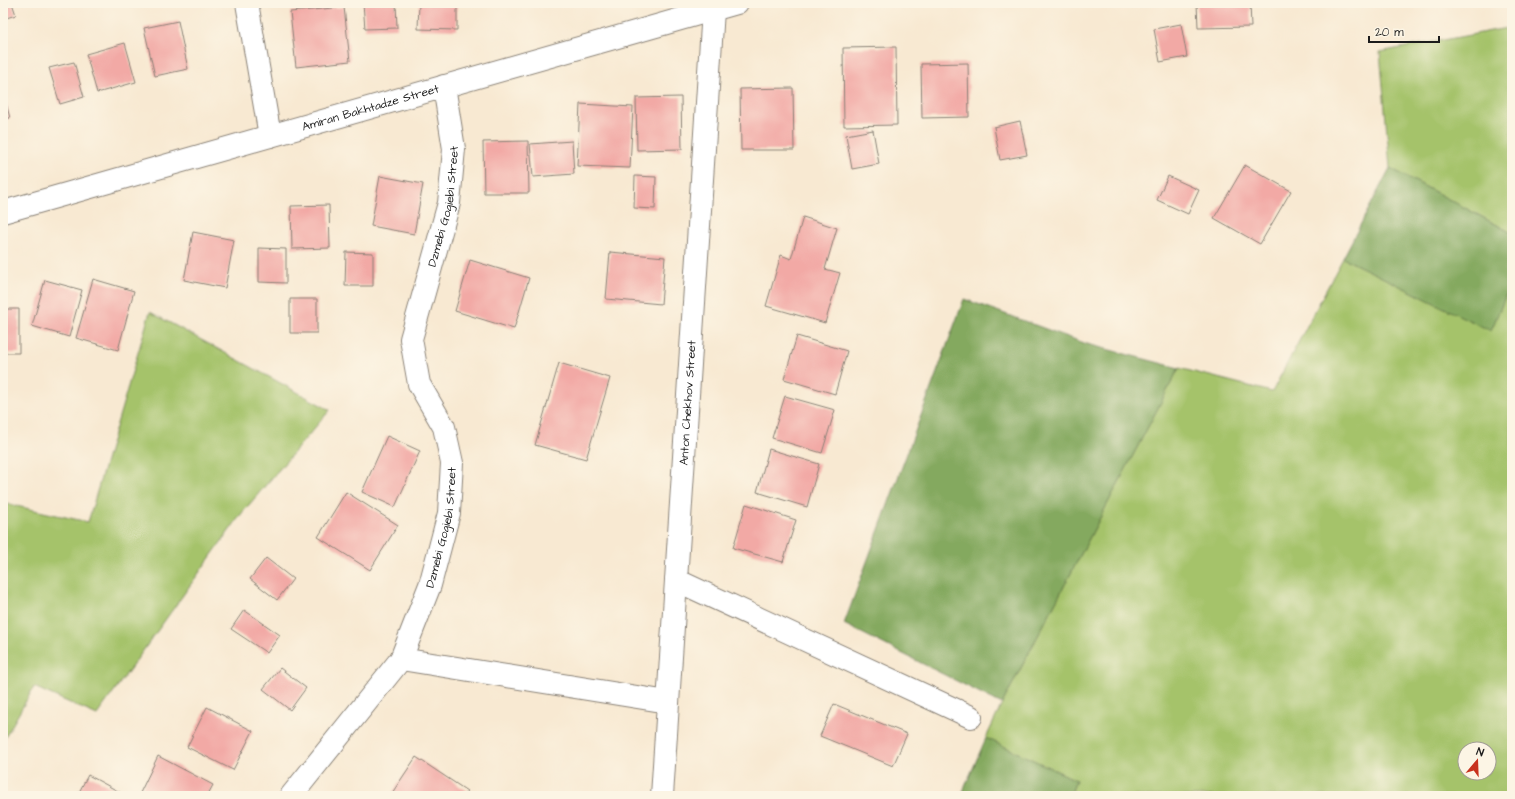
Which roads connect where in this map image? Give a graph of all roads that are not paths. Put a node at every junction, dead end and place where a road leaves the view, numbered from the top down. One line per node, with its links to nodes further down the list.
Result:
1 (247, 3): 5 (street)
2 (737, 3): 3 (street, Amiran Bakhtadze Street)
3 (713, 10): 4 (street, Amiran Bakhtadze Street); 7 (street, Anton Chekhov Street)
4 (444, 86): 5 (street, Amiran Bakhtadze Street); 8 (street, Dzmebi Gogiebi Street)
5 (270, 136): 6 (street, Amiran Bakhtadze Street)
6 (3, 212)
7 (676, 580): 9 (street, Anton Chekhov Street); 10 (street)
8 (401, 659): 9 (street); 11 (street, Dzmebi Gogiebi Street)
9 (668, 702): 12 (street, Anton Chekhov Street)
10 (971, 717)
11 (292, 796)
12 (662, 796)

